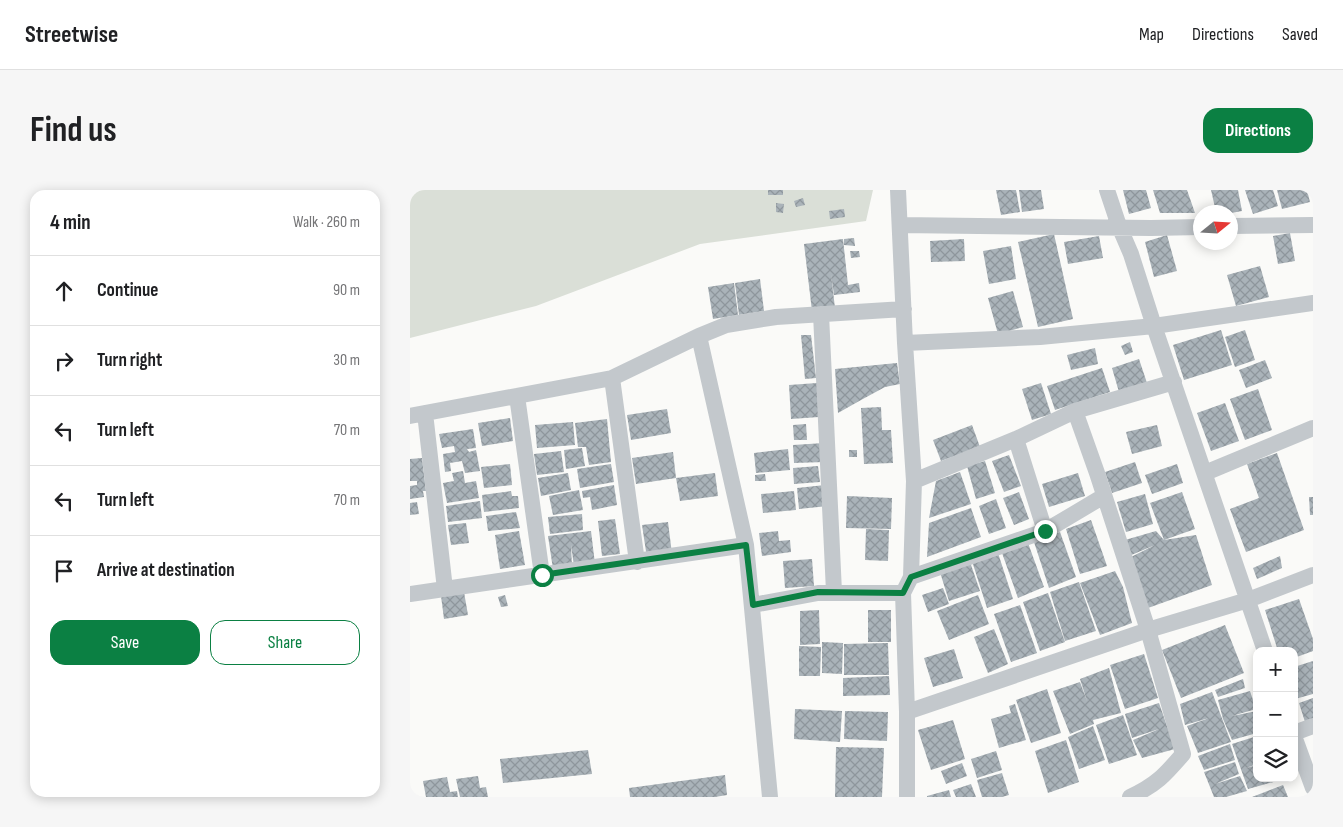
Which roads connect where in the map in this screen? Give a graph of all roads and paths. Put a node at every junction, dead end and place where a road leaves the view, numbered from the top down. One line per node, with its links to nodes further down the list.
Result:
1 (898, 190): 3 (street)
2 (1108, 190): 5 (street)
3 (900, 224): 5 (street); 9 (street)
4 (1313, 225): 6 (street)
5 (1120, 226): 7 (street); 11 (street)
6 (1238, 226)
7 (1193, 227)
8 (1313, 303): 11 (street)
9 (904, 309): 10 (street); 13 (street)
10 (822, 314): 12 (street); 31 (street)
11 (1154, 326): 13 (street); 15 (street)
12 (699, 336): 14 (street); 25 (street)
13 (905, 343): 22 (street)
14 (612, 378): 16 (street); 26 (street)
15 (1174, 382): 17 (street); 21 (street)
16 (517, 396): 18 (street); 27 (street)
17 (1075, 411): 20 (street); 23 (street)
18 (418, 415): 30 (street)
19 (1313, 428): 21 (street)
20 (1016, 439): 22 (street); 24 (street)
21 (1205, 473): 34 (street)
22 (914, 481): 29 (street)
23 (1104, 496): 24 (street); 36 (street)
24 (1045, 531): 29 (street)
25 (746, 545): 26 (street); 35 (street)
26 (637, 562): 27 (street)
27 (542, 575): 30 (street)
28 (1313, 575): 34 (street)
29 (911, 577): 32 (street)
30 (445, 589): 33 (street)
31 (834, 592): 32 (street); 35 (street)
32 (903, 593): 38 (street)
33 (410, 594)
34 (1248, 600): 36 (street); 37 (street)
35 (753, 605): 43 (street)
36 (1148, 630): 38 (street); 45 (street)
37 (1264, 647)
38 (907, 712): 44 (street)
39 (1313, 726): 40 (street)
40 (1298, 732)
41 (1295, 737): 42 (street)
42 (1313, 788)
43 (770, 797)
44 (907, 797)
45 (1130, 797)

